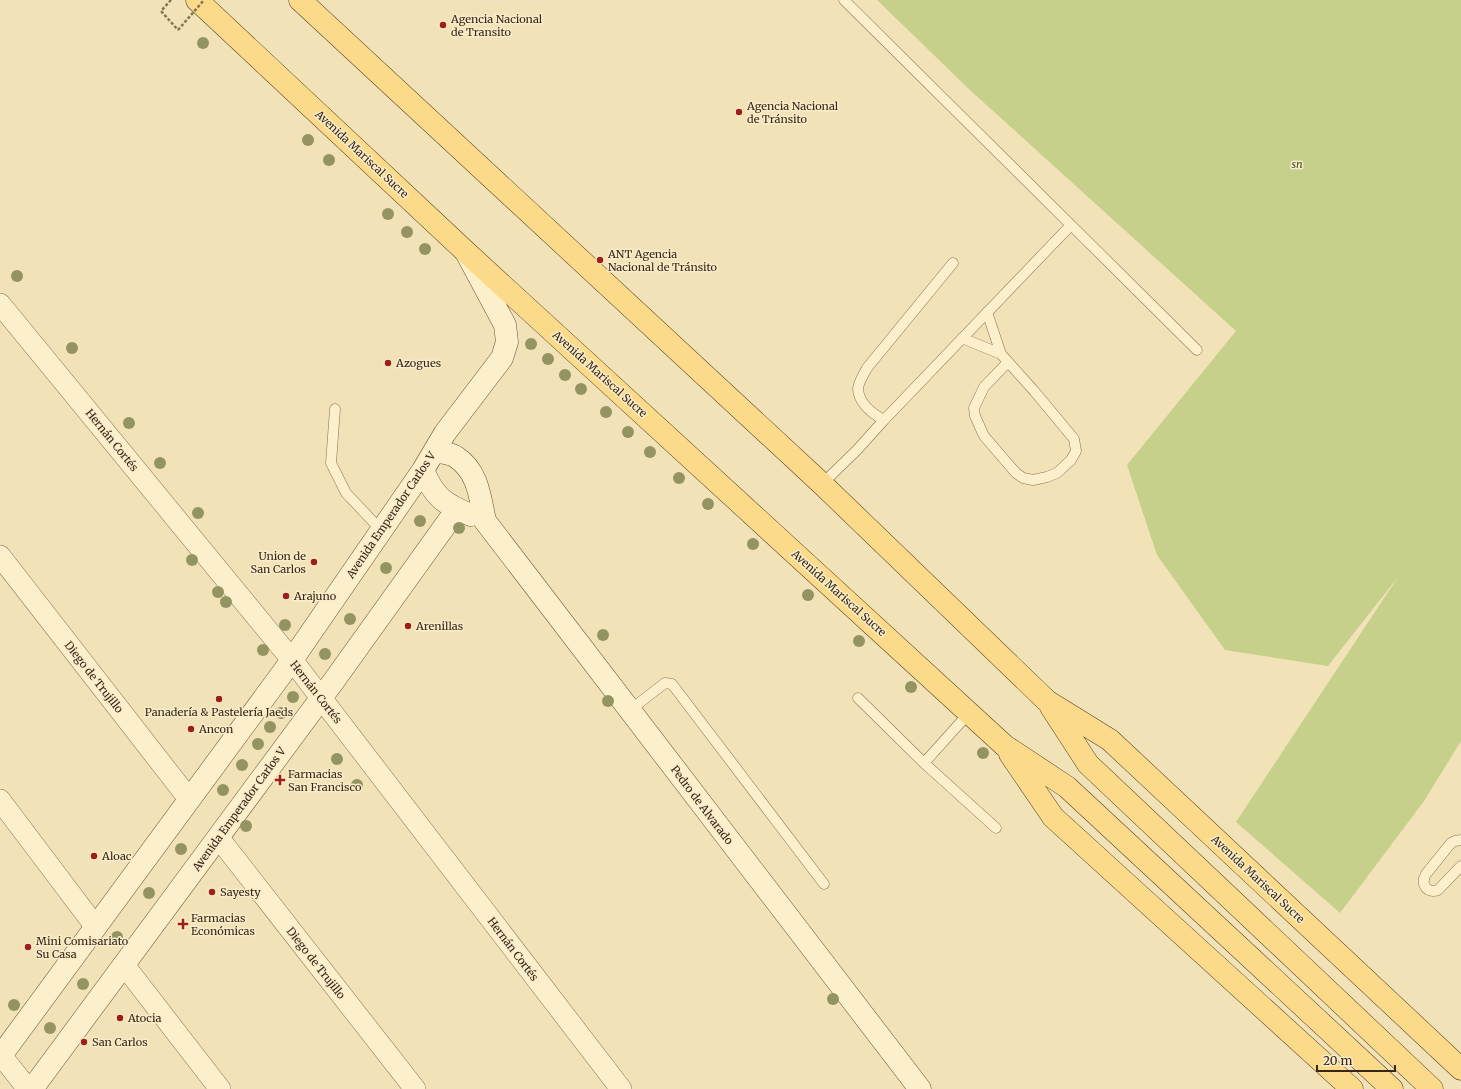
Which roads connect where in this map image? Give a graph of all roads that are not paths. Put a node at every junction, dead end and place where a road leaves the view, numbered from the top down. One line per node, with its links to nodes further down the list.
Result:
1 (197, 0): 5 (main road, Avenida Mariscal Sucre)
2 (300, 0): 17 (main road, Avenida Mariscal Sucre)
3 (844, 0): 4 (lane)
4 (1071, 224): 8 (lane); 10 (lane)
5 (466, 252): 15 (main road, Avenida Emperador Carlos V); 27 (main road, Avenida Mariscal Sucre)
6 (953, 264): 14 (lane)
7 (0, 304): 22 (street, Hernán Cortés)
8 (987, 312): 9 (lane); 11 (lane)
9 (962, 338): 11 (lane); 14 (lane)
10 (1197, 350)
11 (1001, 354): 12 (lane)
12 (1008, 362): 12 (lane)
13 (335, 409): 20 (lane)
14 (884, 420): 17 (lane)
15 (435, 451): 16 (main road, Avenida Emperador Carlos V); 19 (main road, Pedro de Alvarado)
16 (423, 470): 18 (main road, Pedro de Alvarado); 20 (main road, Avenida Emperador Carlos V)
17 (822, 484): 25 (main road, Avenida Mariscal Sucre)
18 (457, 509): 19 (main road, Pedro de Alvarado); 23 (main road, Avenida Emperador Carlos V)
19 (485, 521): 26 (main road, Pedro de Alvarado)
20 (381, 530): 22 (main road, Avenida Emperador Carlos V)
21 (0, 556): 30 (street, Diego de Trujillo)
22 (292, 660): 23 (street, Hernán Cortés); 30 (main road, Avenida Emperador Carlos V)
23 (321, 698): 33 (main road, Avenida Emperador Carlos V); 41 (street, Hernán Cortés)
24 (858, 698): 29 (lane)
25 (1047, 701): 40 (main road, Avenida Mariscal Sucre); 49 (main road, Avenida Mariscal Sucre)
26 (630, 710): 36 (lane); 46 (main road, Pedro de Alvarado)
27 (969, 713): 28 (main road, Avenida Mariscal Sucre); 29 (lane)
28 (1005, 746): 47 (main road, Avenida Mariscal Sucre); 48 (main road, Avenida Mariscal Sucre)
29 (924, 763): 32 (lane)
30 (188, 799): 37 (main road, Avenida Emperador Carlos V)
31 (0, 800): 37 (street)
32 (996, 828)
33 (218, 837): 38 (main road, Avenida Emperador Carlos V); 45 (street, Diego de Trujillo)
34 (1461, 840): 35 (lane)
35 (1461, 866)
36 (824, 884)
37 (95, 926): 39 (main road, Avenida Emperador Carlos V)
38 (124, 964): 43 (main road, Avenida Emperador Carlos V); 44 (street)
39 (0, 1055): 42 (street)
40 (1461, 1069)
41 (614, 1087)
42 (28, 1089)
43 (32, 1089)
44 (220, 1089)
45 (415, 1089)
46 (920, 1089)
47 (1352, 1089)
48 (1392, 1089)
49 (1432, 1089)

